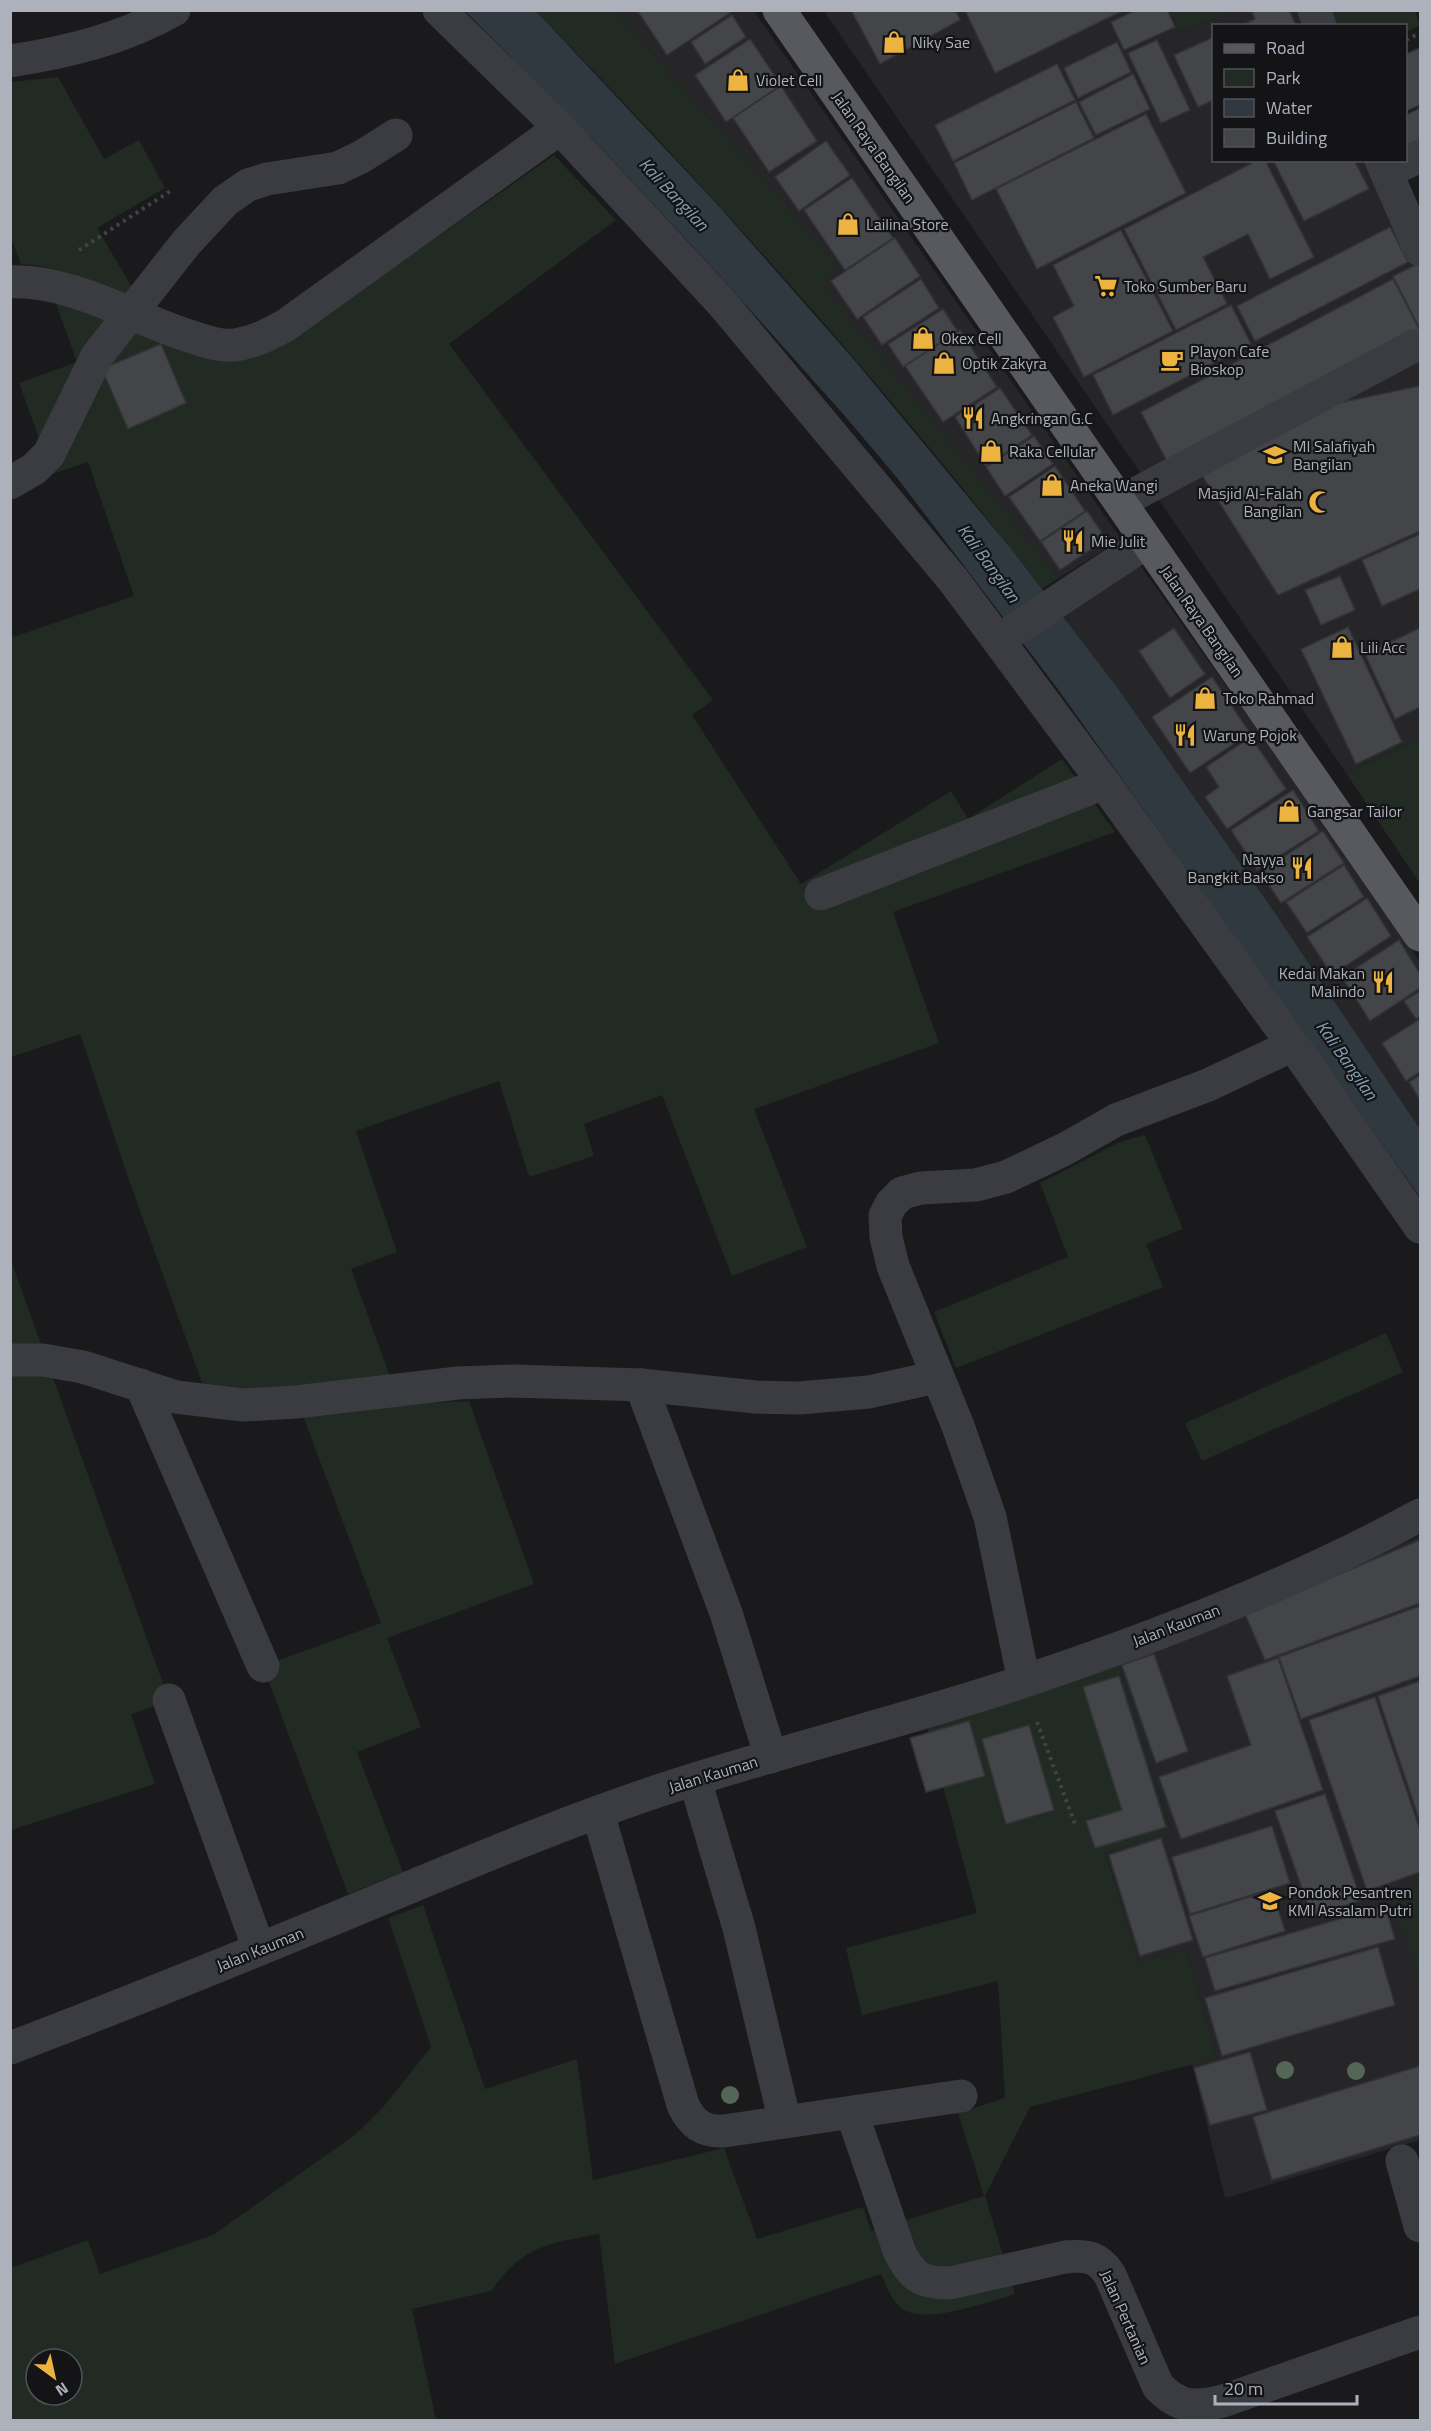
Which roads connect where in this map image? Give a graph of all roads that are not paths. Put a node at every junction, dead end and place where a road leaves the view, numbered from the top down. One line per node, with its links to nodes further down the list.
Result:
1 (174, 10): 4 (street)
2 (439, 10): 5 (street)
3 (779, 10): 14 (main road, Jalan Raya Bangilan)
4 (10, 61)
5 (560, 128): 11 (street); 16 (street)
6 (396, 135): 11 (street)
7 (1398, 162): 8 (street)
8 (1383, 166): 9 (street)
9 (1420, 250)
10 (20, 282): 11 (street)
11 (130, 314): 13 (street)
12 (1414, 346): 14 (street)
13 (10, 483)
14 (1120, 502): 15 (main road, Jalan Raya Bangilan)
15 (1147, 542): 16 (street); 19 (main road, Jalan Raya Bangilan)
16 (1003, 638): 17 (street)
17 (1104, 783): 18 (street); 20 (street)
18 (821, 894)
19 (1420, 935)
20 (1293, 1045): 21 (street); 23 (street)
21 (1420, 1227)
22 (10, 1360): 24 (street)
23 (936, 1377): 25 (street); 28 (street)
24 (141, 1385): 25 (street); 27 (street)
25 (641, 1385): 30 (street)
26 (1420, 1515): 28 (street, Jalan Kauman)
27 (263, 1666)
28 (1024, 1681): 30 (street, Jalan Kauman)
29 (169, 1700): 33 (street)
30 (771, 1757): 31 (street, Jalan Kauman)
31 (695, 1780): 32 (street, Jalan Kauman); 37 (street)
32 (598, 1813): 33 (street, Jalan Kauman); 37 (street)
33 (259, 1949): 34 (street, Jalan Kauman)
34 (10, 2048)
35 (961, 2096): 36 (street)
36 (852, 2112): 37 (street); 40 (street, Jalan Pertanian)
37 (785, 2122)
38 (1402, 2161): 39 (street)
39 (1420, 2226)
40 (1420, 2332)

